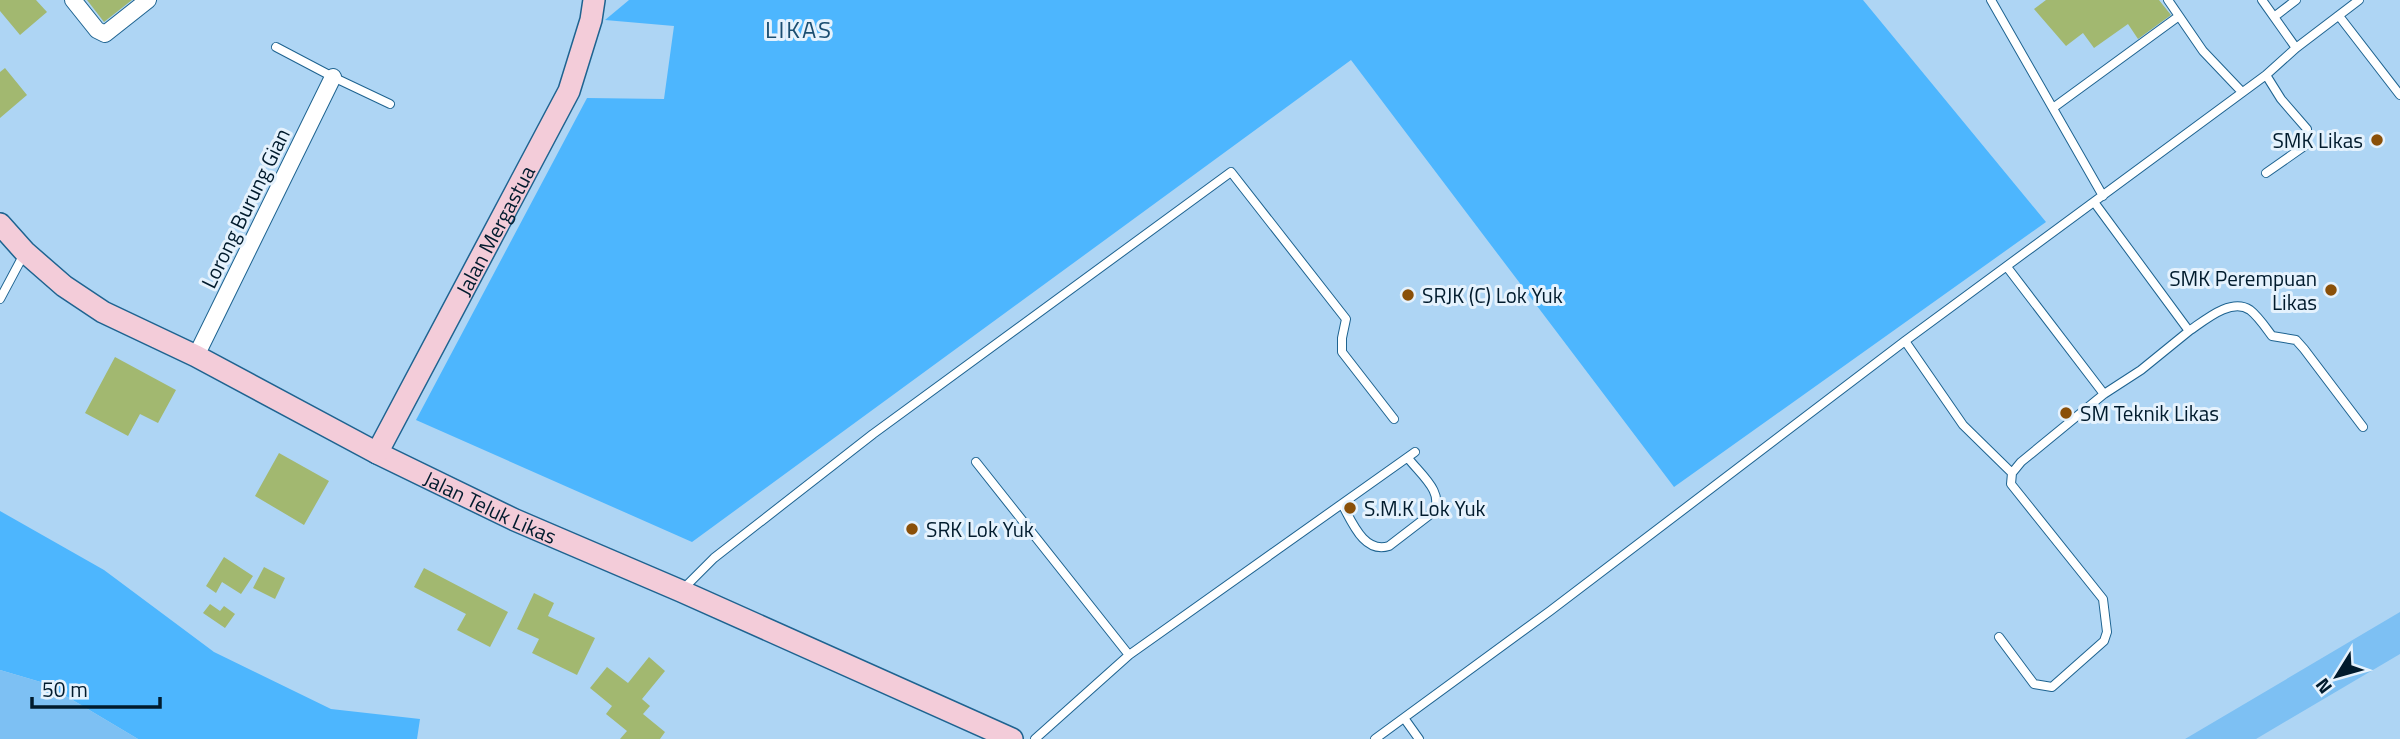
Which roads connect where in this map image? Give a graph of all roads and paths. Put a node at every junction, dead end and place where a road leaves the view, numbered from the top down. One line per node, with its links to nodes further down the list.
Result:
1 (73, 0): 2 (street)
2 (148, 0)
3 (594, 0): 33 (street, Jalan Mergastua)
4 (1991, 0): 19 (lane)
5 (2168, 0): 9 (lane)
6 (2262, 0): 11 (lane)
7 (2296, 0): 11 (lane)
8 (2359, 0): 10 (lane)
9 (2179, 16): 16 (lane); 19 (lane)
10 (2339, 16): 13 (lane); 17 (lane)
11 (2274, 17): 13 (lane)
12 (276, 47): 15 (lane)
13 (2296, 48): 14 (lane)
14 (2266, 75): 16 (lane); 20 (lane)
15 (333, 78): 18 (lane); 29 (street, Lorong Burung Gian)
16 (2242, 92): 21 (lane)
17 (2400, 95)
18 (390, 104)
19 (2053, 108): 21 (lane)
20 (2266, 173)
21 (2103, 196): 22 (lane)
22 (2094, 202): 25 (lane); 27 (lane)
23 (0, 224): 24 (street, Jalan Teluk Likas)
24 (25, 251): 26 (lane); 29 (street, Jalan Teluk Likas)
25 (2007, 267): 28 (lane); 30 (lane)
26 (0, 299)
27 (2189, 331): 30 (lane); 32 (lane)
28 (1905, 341): 35 (lane); 40 (lane)
29 (196, 356): 33 (street, Jalan Teluk Likas)
30 (2104, 394): 35 (lane)
31 (1394, 419): 37 (lane)
32 (2362, 427)
33 (377, 453): 37 (street, Jalan Teluk Likas)
34 (976, 463): 39 (lane)
35 (2012, 473): 38 (lane)
36 (1342, 504): 36 (lane); 39 (lane)
37 (681, 591): 41 (street, Jalan Teluk Likas)
38 (1999, 637)
39 (1129, 655): 42 (lane)
40 (1404, 718): 43 (lane); 44 (lane)
41 (1012, 739)
42 (1035, 739)
43 (1375, 739)
44 (1419, 739)

